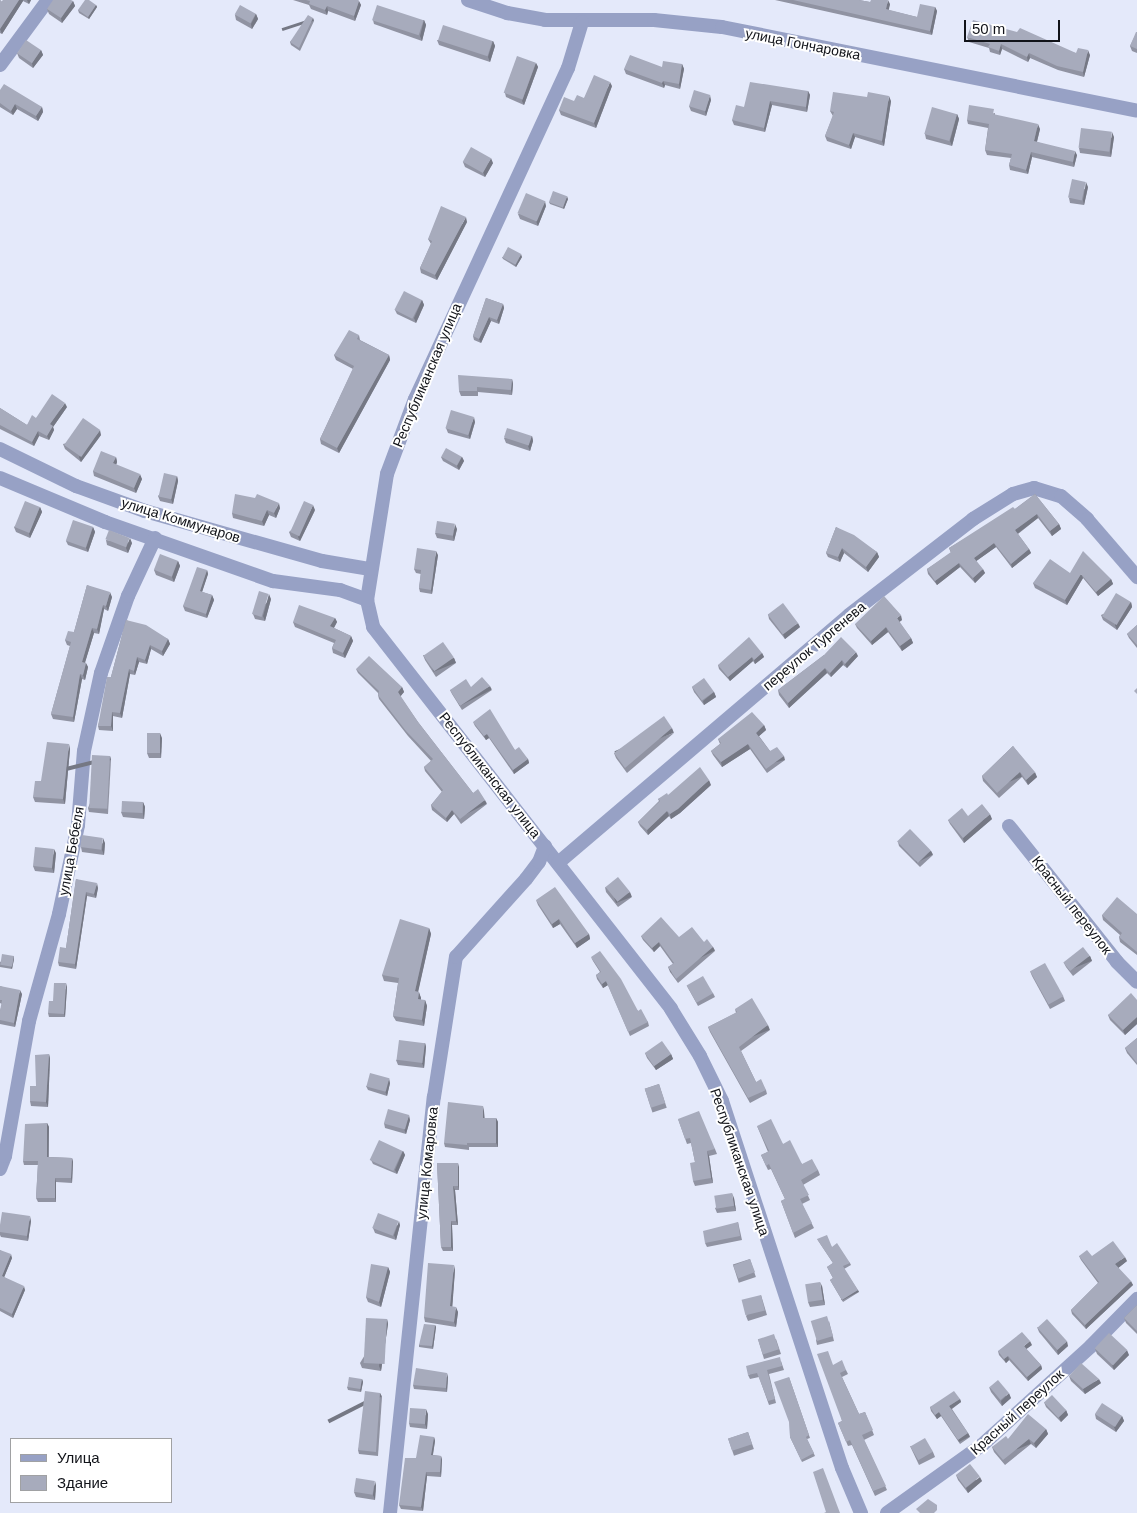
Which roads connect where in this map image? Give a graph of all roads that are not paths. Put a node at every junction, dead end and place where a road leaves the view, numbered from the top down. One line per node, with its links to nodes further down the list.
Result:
1 (48, 0): 4 (street)
2 (468, 0): 3 (street, улица Гончаровка)
3 (582, 22): 5 (street, улица Гончаровка); 9 (street, Республиканская улица)
4 (0, 66)
5 (1137, 112)
6 (0, 449): 9 (street, улица Коммунаров)
7 (0, 478): 8 (street, улица Коммунаров)
8 (155, 538): 11 (street, улица Коммунаров); 16 (street, улица Бебеля)
9 (370, 570): 11 (street, Республиканская улица)
10 (1137, 577): 14 (street, переулок Тургенева)
11 (367, 600): 13 (street, Республиканская улица)
12 (1009, 826): 15 (street, Красный переулок)
13 (545, 846): 14 (street, Республиканская улица); 18 (street, улица Комаровка)
14 (558, 863): 19 (street, Республиканская улица)
15 (1137, 982)
16 (0, 1169)
17 (1137, 1299): 20 (street, Красный переулок)
18 (390, 1513)
19 (861, 1513)
20 (887, 1513)

